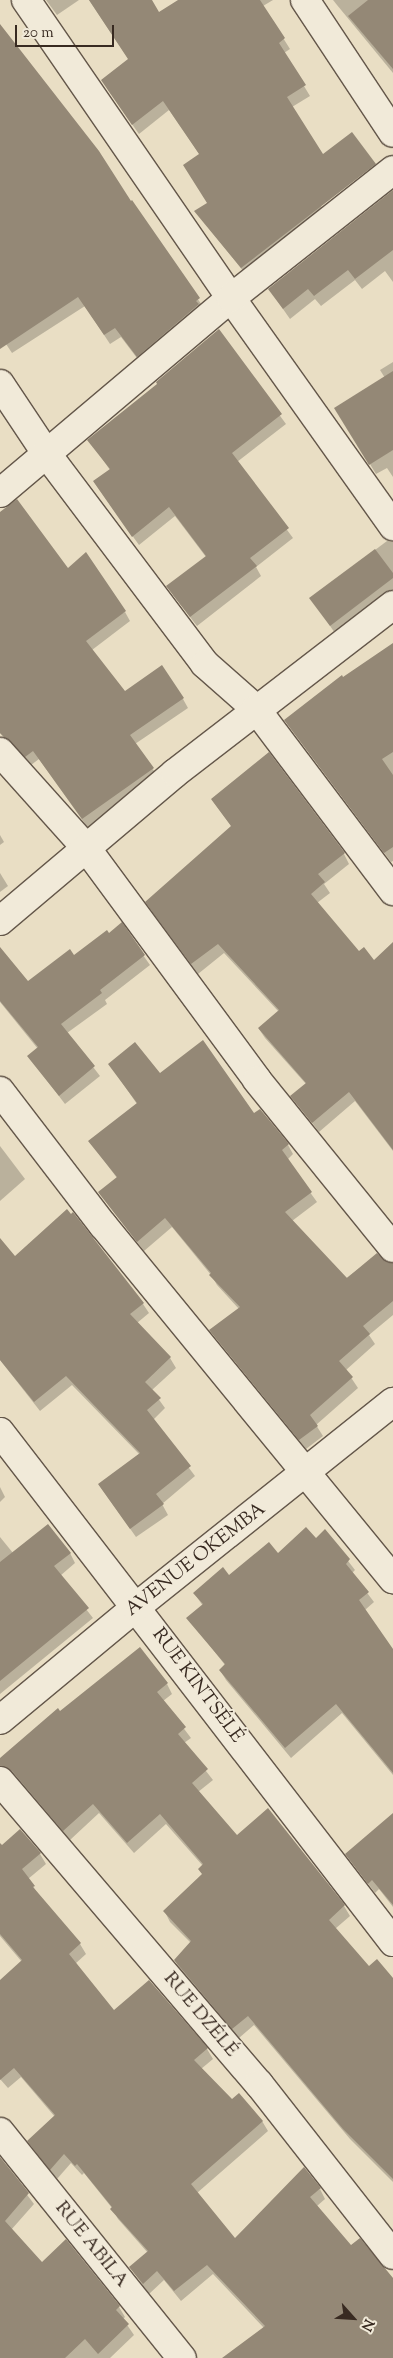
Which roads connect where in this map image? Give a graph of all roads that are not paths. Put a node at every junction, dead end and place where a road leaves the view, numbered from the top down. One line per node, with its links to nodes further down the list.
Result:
1 (26, 0): 5 (street)
2 (305, 0): 3 (street)
3 (393, 133)
4 (393, 170): 5 (street)
5 (231, 298): 7 (street); 9 (street)
6 (0, 384): 7 (street)
7 (46, 453): 8 (street); 11 (street)
8 (0, 493)
9 (393, 526)
10 (393, 605): 11 (street)
11 (256, 709): 13 (street); 14 (street)
12 (0, 752): 13 (street)
13 (87, 849): 15 (street); 17 (street)
14 (393, 892)
15 (0, 921)
16 (0, 1091): 20 (street)
17 (393, 1248)
18 (393, 1402): 20 (street, AVENUE OKEMBA)
19 (0, 1432): 22 (street, RUE KINTSÉLÉ)
20 (305, 1474): 21 (street); 22 (street, AVENUE OKEMBA)
21 (393, 1579)
22 (136, 1607): 23 (street, AVENUE OKEMBA); 25 (street, RUE KINTSÉLÉ)
23 (0, 1720)
24 (0, 1781): 27 (street, RUE DZÉLÉ)
25 (393, 1942)
26 (0, 2132): 28 (street, RUE ABILA)
27 (393, 2255)
28 (182, 2358)

